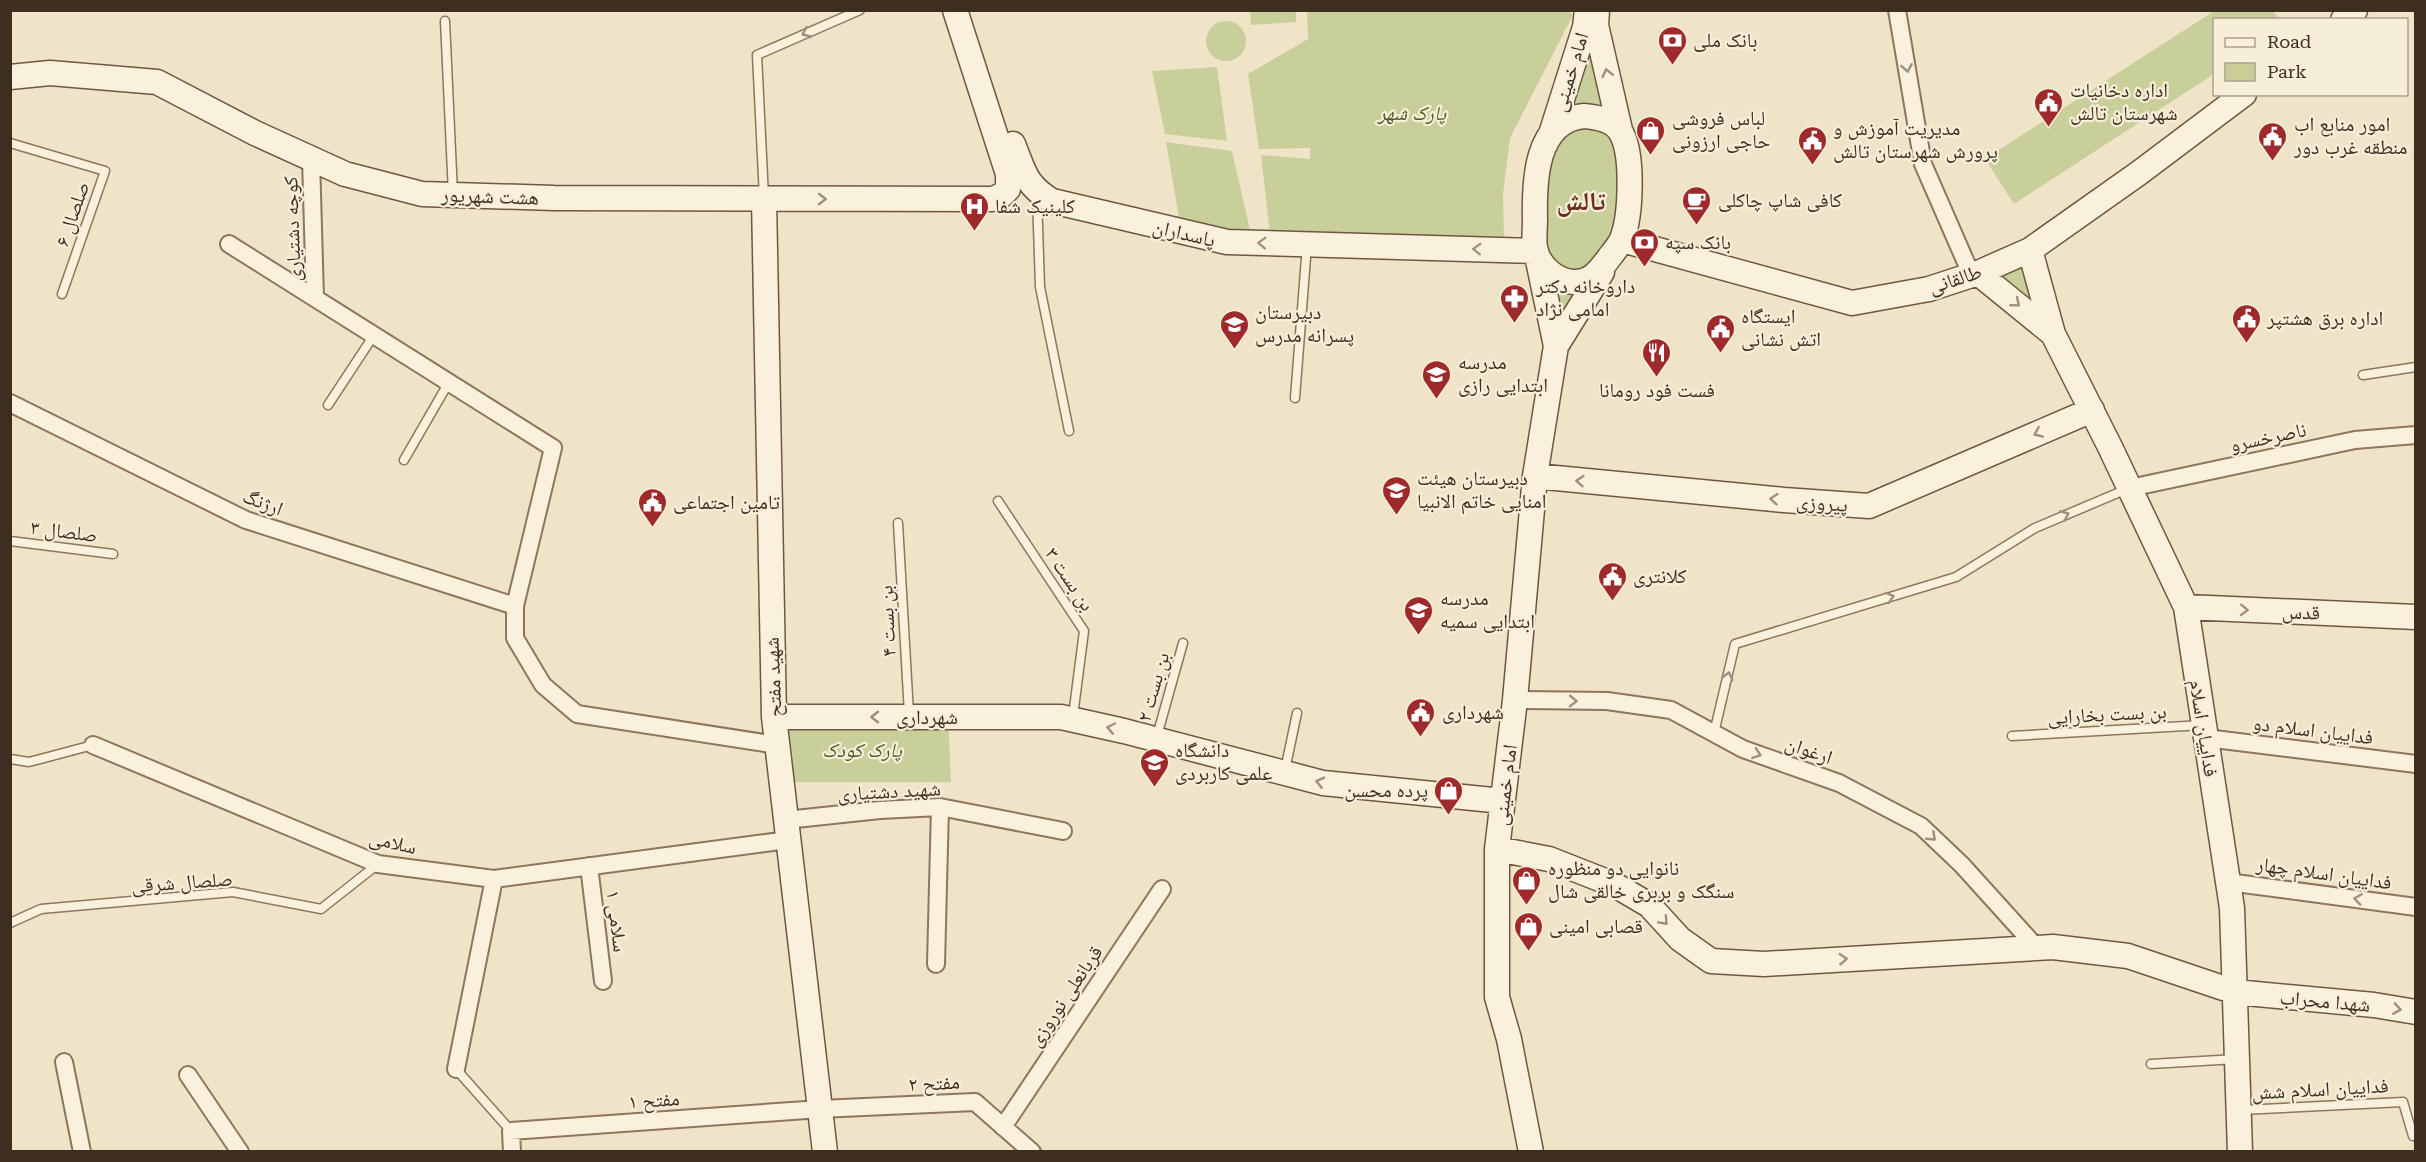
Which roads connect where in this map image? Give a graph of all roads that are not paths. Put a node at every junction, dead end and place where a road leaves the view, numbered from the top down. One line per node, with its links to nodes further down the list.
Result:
1 (860, 10): 16 (lane, one-way to 16)
2 (956, 10): 14 (street); 16 (street, هشت شهریور, one-way to 2)
3 (1587, 10): 10 (street, امام خمینی)
4 (1597, 10): 9 (street, امام خمینی, one-way to 4)
5 (1897, 10): 22 (street, one-way to 22)
6 (445, 21): 15 (lane)
7 (10, 77): 12 (street, هشت شهریور)
8 (2241, 96): 13 (street, طالقانی)
9 (1620, 130): 10 (street); 17 (street)
10 (1551, 134): 21 (street)
11 (10, 143): 23 (lane, صلصال ۶)
12 (311, 158): 15 (street, هشت شهریور); 24 (street, کوچه دشتیاری)
13 (2139, 173): 20 (street, طالقانی); 22 (street)
14 (1037, 193): 19 (street, پاسداران, one-way to 14); 35 (lane)
15 (453, 195): 16 (street, هشت شهریور)
16 (764, 199): 50 (street, شهید مفتح)
17 (1622, 239): 21 (street); 22 (street, طالقانی); 27 (street, امام خمینی)
18 (229, 244): 24 (street)
19 (1307, 245): 21 (street, پاسداران, one-way to 19); 31 (lane)
20 (2030, 250): 22 (street, طالقانی); 25 (street, فداییان اسلام)
21 (1536, 251): 27 (street, امام خمینی)
22 (1974, 273): 25 (street, فداییان اسلام, one-way to 25)
23 (62, 294)
24 (315, 298): 26 (street)
25 (2054, 334): 34 (street, فداییان اسلام)
26 (374, 335): 30 (street); 33 (lane)
27 (1556, 346): 38 (street, امام خمینی)
28 (2415, 367): 29 (lane)
29 (2363, 375)
30 (449, 382): 37 (lane); 44 (street)
31 (1295, 398)
32 (10, 403): 44 (street, ارژنگ)
33 (328, 405)
34 (2092, 410): 38 (street, پیروزی, one-way to 38); 39 (street, فداییان اسلام)
35 (1069, 431)
36 (2415, 435): 39 (street, ناصرخسرو)
37 (404, 460)
38 (1535, 476): 48 (street, امام خمینی)
39 (2130, 488): 45 (street, فداییان اسلام); 54 (lane, one-way to 39)
40 (998, 501): 52 (lane, بن بست ۳)
41 (898, 523): 51 (lane, بن بست ۴)
42 (10, 541): 43 (lane, صلصال ۳)
43 (113, 554)
44 (515, 606): 58 (street)
45 (2186, 608): 46 (street, قدس, one-way to 46); 53 (street, فداییان اسلام)
46 (2415, 617)
47 (1183, 643): 56 (lane, بن بست ۲)
48 (1515, 700): 54 (street, ارغوان, one-way to 54); 62 (street, امام خمینی)
49 (1297, 713): 61 (lane)
50 (774, 717): 51 (street, شهرداری, one-way to 50); 58 (street, شهید مفتح)
51 (909, 717): 52 (street, شهرداری)
52 (1072, 720): 56 (street, شهرداری, one-way to 52)
53 (2205, 731): 55 (lane, بن بست بخارایی); 60 (street, فداییان اسلام دو); 70 (street, فداییان اسلام)
54 (1714, 733): 74 (street, ارغوان, one-way to 74)
55 (2012, 735)
56 (1156, 740): 61 (street, شهرداری)
57 (93, 745): 59 (lane, سلامی); 67 (street, سلامی)
58 (777, 745): 64 (street, شهید مفتح)
59 (10, 759)
60 (2415, 764)
61 (1284, 773): 62 (street, شهرداری, one-way to 61)
62 (1503, 801): 66 (street, امام خمینی)
63 (940, 807): 64 (street, شهید دشتیاری); 65 (street, شهید دشتیاری); 75 (street)
64 (787, 830): 68 (street, سلامی); 84 (street, شهید مفتح)
65 (1064, 831)
66 (1497, 849): 74 (street, شهدا محراب, one-way to 74); 94 (street, امام خمینی)
67 (378, 864): 69 (street, سلامی); 73 (lane, صلصال شرقی)
68 (589, 866): 69 (street, سلامی); 76 (street, سلامی ۱)
69 (494, 879): 82 (street)
70 (2228, 882): 72 (street, فداییان اسلام چهار, one-way to 70); 77 (street, فداییان اسلام)
71 (1162, 889): 86 (street, قربانعلی نوروزی)
72 (2415, 907)
73 (10, 923)
74 (2037, 948): 77 (street, شهدا محراب)
75 (936, 964)
76 (603, 981)
77 (2235, 992): 78 (street, شهدا محراب, one-way to 78); 79 (street, فداییان اسلام)
78 (2415, 1012)
79 (2237, 1059): 81 (lane); 85 (street, فداییان اسلام)
80 (64, 1062): 89 (street)
81 (2151, 1064)
82 (456, 1069): 87 (lane)
83 (188, 1075): 90 (street)
84 (820, 1109): 86 (street, مفتح ۲); 87 (street, مفتح ۱); 92 (street, شهید مفتح)
85 (2239, 1110): 88 (lane, فداییان اسلام شش); 95 (street, فداییان اسلام)
86 (1003, 1127): 93 (street, مفتح ۲)
87 (511, 1131): 91 (street)
88 (2413, 1136)
89 (82, 1152)
90 (240, 1152)
91 (512, 1152)
92 (825, 1152)
93 (1032, 1152)
94 (1531, 1152)
95 (2240, 1152)

